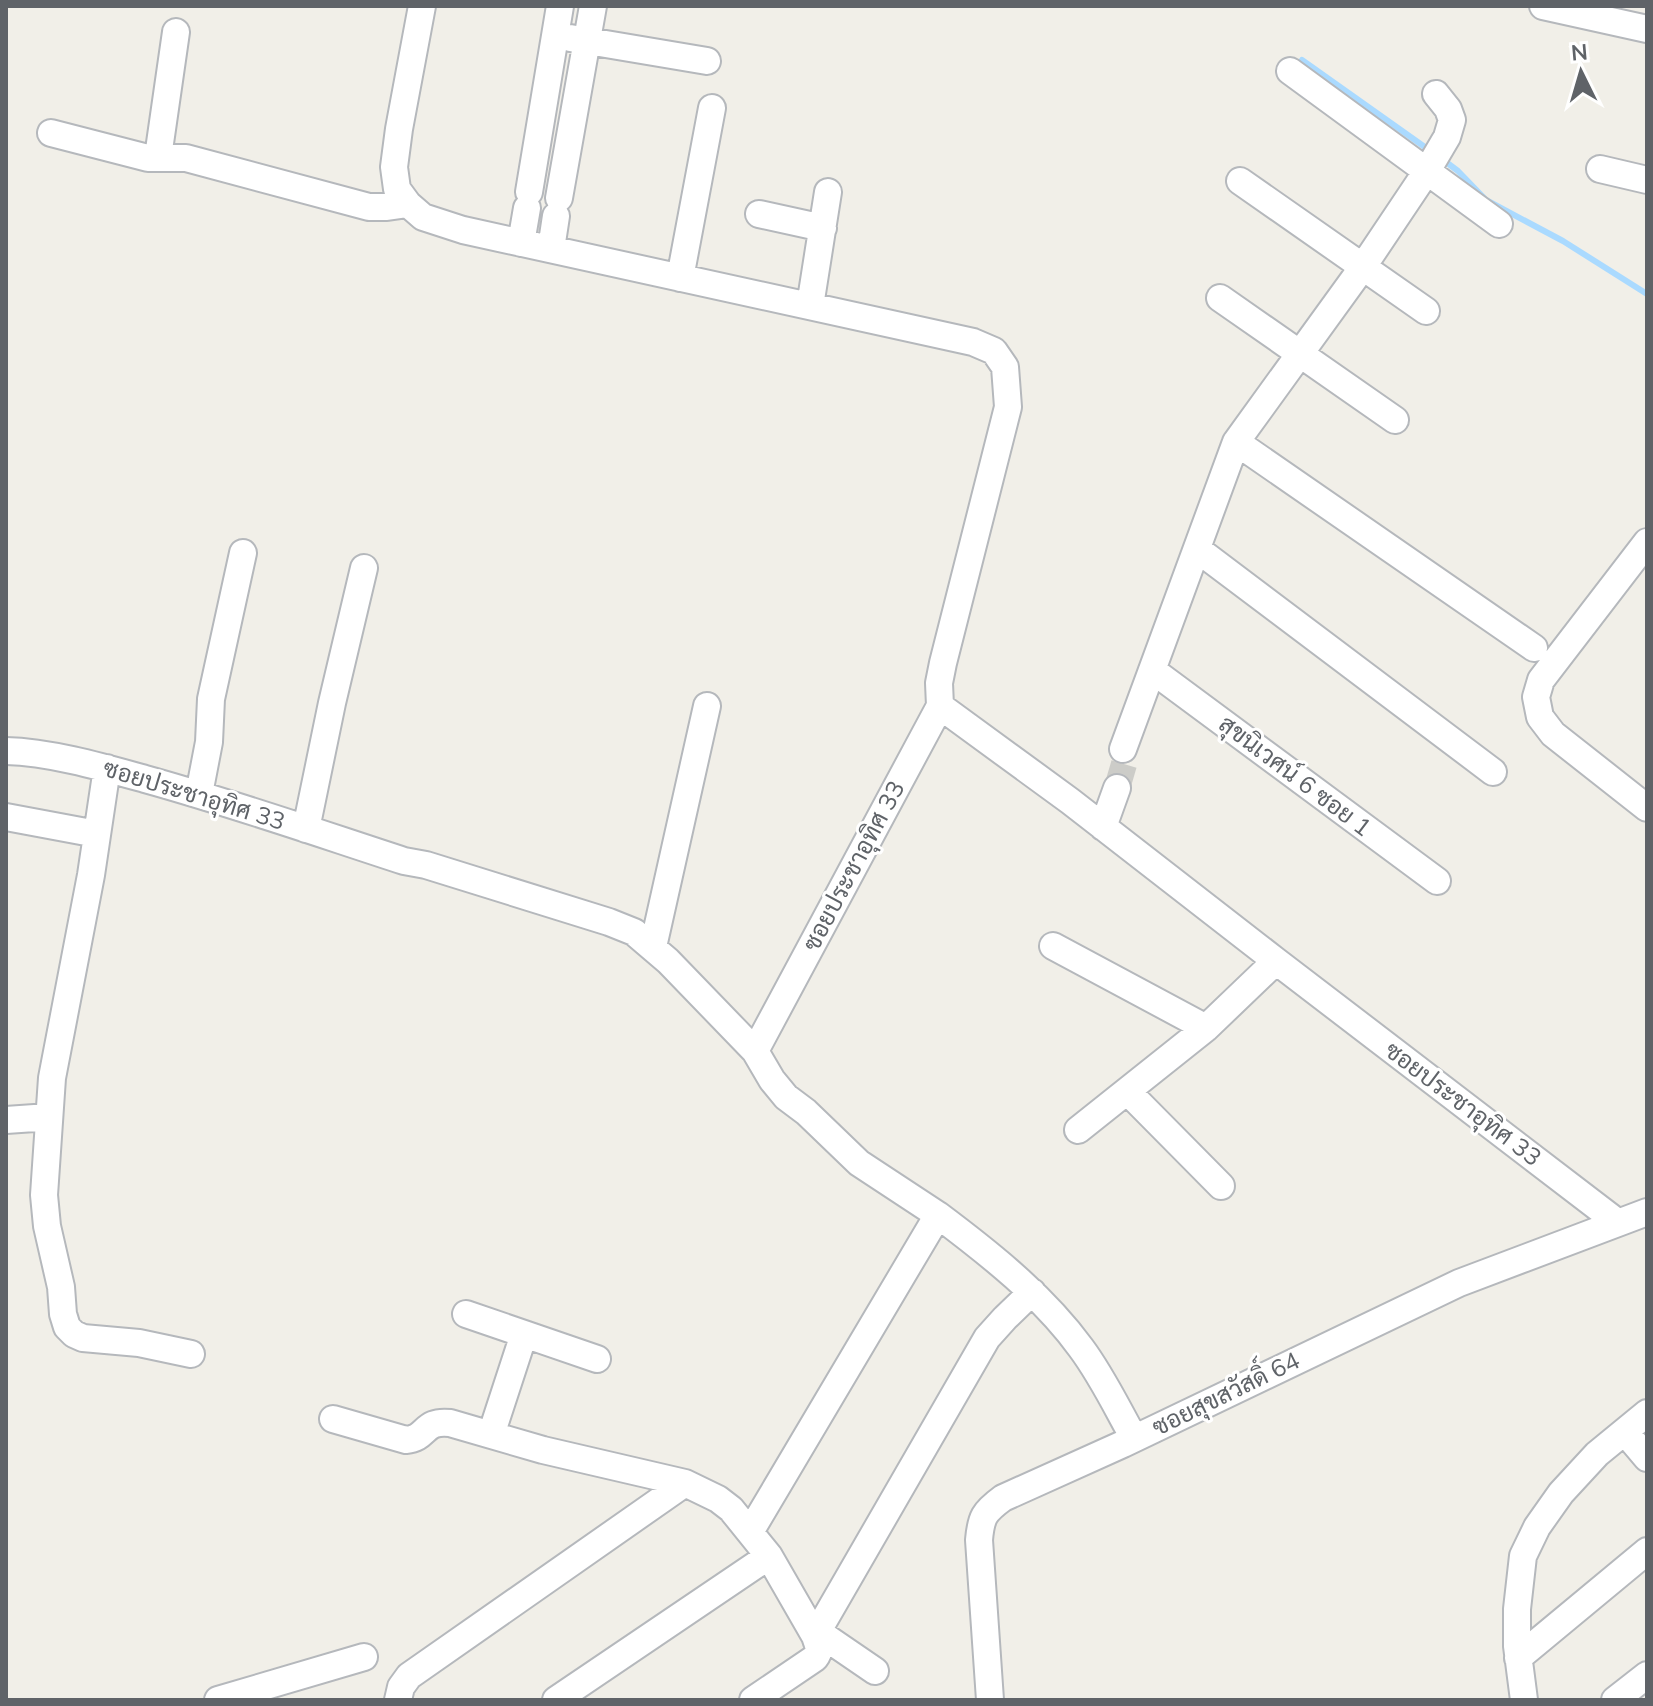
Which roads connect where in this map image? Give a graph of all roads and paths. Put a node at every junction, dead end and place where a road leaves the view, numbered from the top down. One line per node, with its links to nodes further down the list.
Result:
1 (422, 6): 22 (street)
2 (560, 6): 7 (street)
3 (593, 6): 8 (street)
4 (1543, 6): 5 (street)
5 (1647, 29)
6 (176, 32): 15 (street)
7 (555, 35): 8 (street); 19 (street)
8 (586, 40): 9 (street); 21 (street)
9 (707, 61)
10 (1290, 71): 14 (street)
11 (1436, 94): 14 (street)
12 (712, 108): 29 (street)
13 (51, 133): 15 (street)
14 (1436, 155): 24 (street); 28 (street)
15 (158, 157): 22 (street)
16 (1600, 169): 17 (street)
17 (1647, 180)
18 (1240, 181): 28 (street)
19 (530, 191): 21 (street); 26 (street)
20 (828, 192): 25 (street)
21 (559, 197): 27 (street)
22 (408, 204): 26 (street)
23 (759, 214): 25 (street)
24 (1499, 224)
25 (823, 228): 31 (street)
26 (521, 243): 27 (street)
27 (551, 249): 29 (street)
28 (1362, 268): 32 (street); 33 (street)
29 (680, 278): 31 (street)
30 (1220, 298): 33 (street)
31 (810, 306): 43 (street)
32 (1426, 311)
33 (1300, 353): 34 (street); 35 (street)
34 (1395, 420)
35 (1236, 442): 37 (street); 40 (street)
36 (1647, 542): 48 (street)
37 (1197, 549): 41 (street); 46 (street)
38 (243, 553): 47 (street)
39 (364, 568): 51 (street)
40 (1534, 648)
41 (1152, 670): 50 (street); 53 (street, สุขนิเวศน์ 6 ซอย 1)
42 (707, 706): 55 (street)
43 (940, 706): 50 (street, ซอยประชาอุทิศ 33); 58 (street, ซอยประชาอุทิศ 33)
44 (6, 751): 45 (street, ซอยประชาอุทิศ 33)
45 (107, 768): 47 (street, ซอยประชาอุทิศ 33); 52 (street)
46 (1493, 772)
47 (199, 794): 51 (street, ซอยประชาอุทิศ 33)
48 (1647, 808)
49 (6, 817): 52 (street)
50 (1097, 823): 56 (street, ซอยประชาอุทิศ 33)
51 (306, 829): 55 (street, ซอยประชาอุทิศ 33)
52 (97, 834): 60 (street)
53 (1437, 881)
54 (1053, 946): 57 (street)
55 (653, 947): 58 (street, ซอยประชาอุทิศ 33)
56 (1276, 961): 57 (street); 66 (street, ซอยประชาอุทิศ 33)
57 (1206, 1028): 59 (street)
58 (755, 1051): 65 (street)
59 (1127, 1091): 62 (street); 63 (street)
60 (49, 1117): 61 (street); 70 (street)
61 (6, 1120)
62 (1078, 1130)
63 (1221, 1186)
64 (1647, 1212): 66 (street, ซอยสุขสวัสดิ์ 64)
65 (938, 1215): 67 (street); 79 (street)
66 (1617, 1222): 76 (street, ซอยสุขสวัสดิ์ 64)
67 (1032, 1292): 76 (street); 82 (street)
68 (466, 1314): 69 (street)
69 (524, 1334): 71 (street); 75 (street)
70 (191, 1354)
71 (597, 1359)
72 (1647, 1413): 74 (street)
73 (333, 1419): 75 (street)
74 (1625, 1432): 77 (street); 84 (street)
75 (491, 1435): 78 (street)
76 (1134, 1438): 91 (street, ซอยสุขสวัสดิ์ 64)
77 (1647, 1458)
78 (685, 1483): 79 (street); 88 (street)
79 (750, 1532): 81 (street)
80 (1647, 1551): 84 (street)
81 (769, 1556): 82 (street); 89 (street)
82 (817, 1634): 85 (street); 90 (street)
83 (364, 1657): 87 (street)
84 (1518, 1658): 92 (street)
85 (875, 1671)
86 (1647, 1675): 93 (street)
87 (230, 1698)
88 (398, 1700)
89 (556, 1700)
90 (753, 1700)
91 (990, 1700)
92 (1524, 1700)
93 (1615, 1700)

